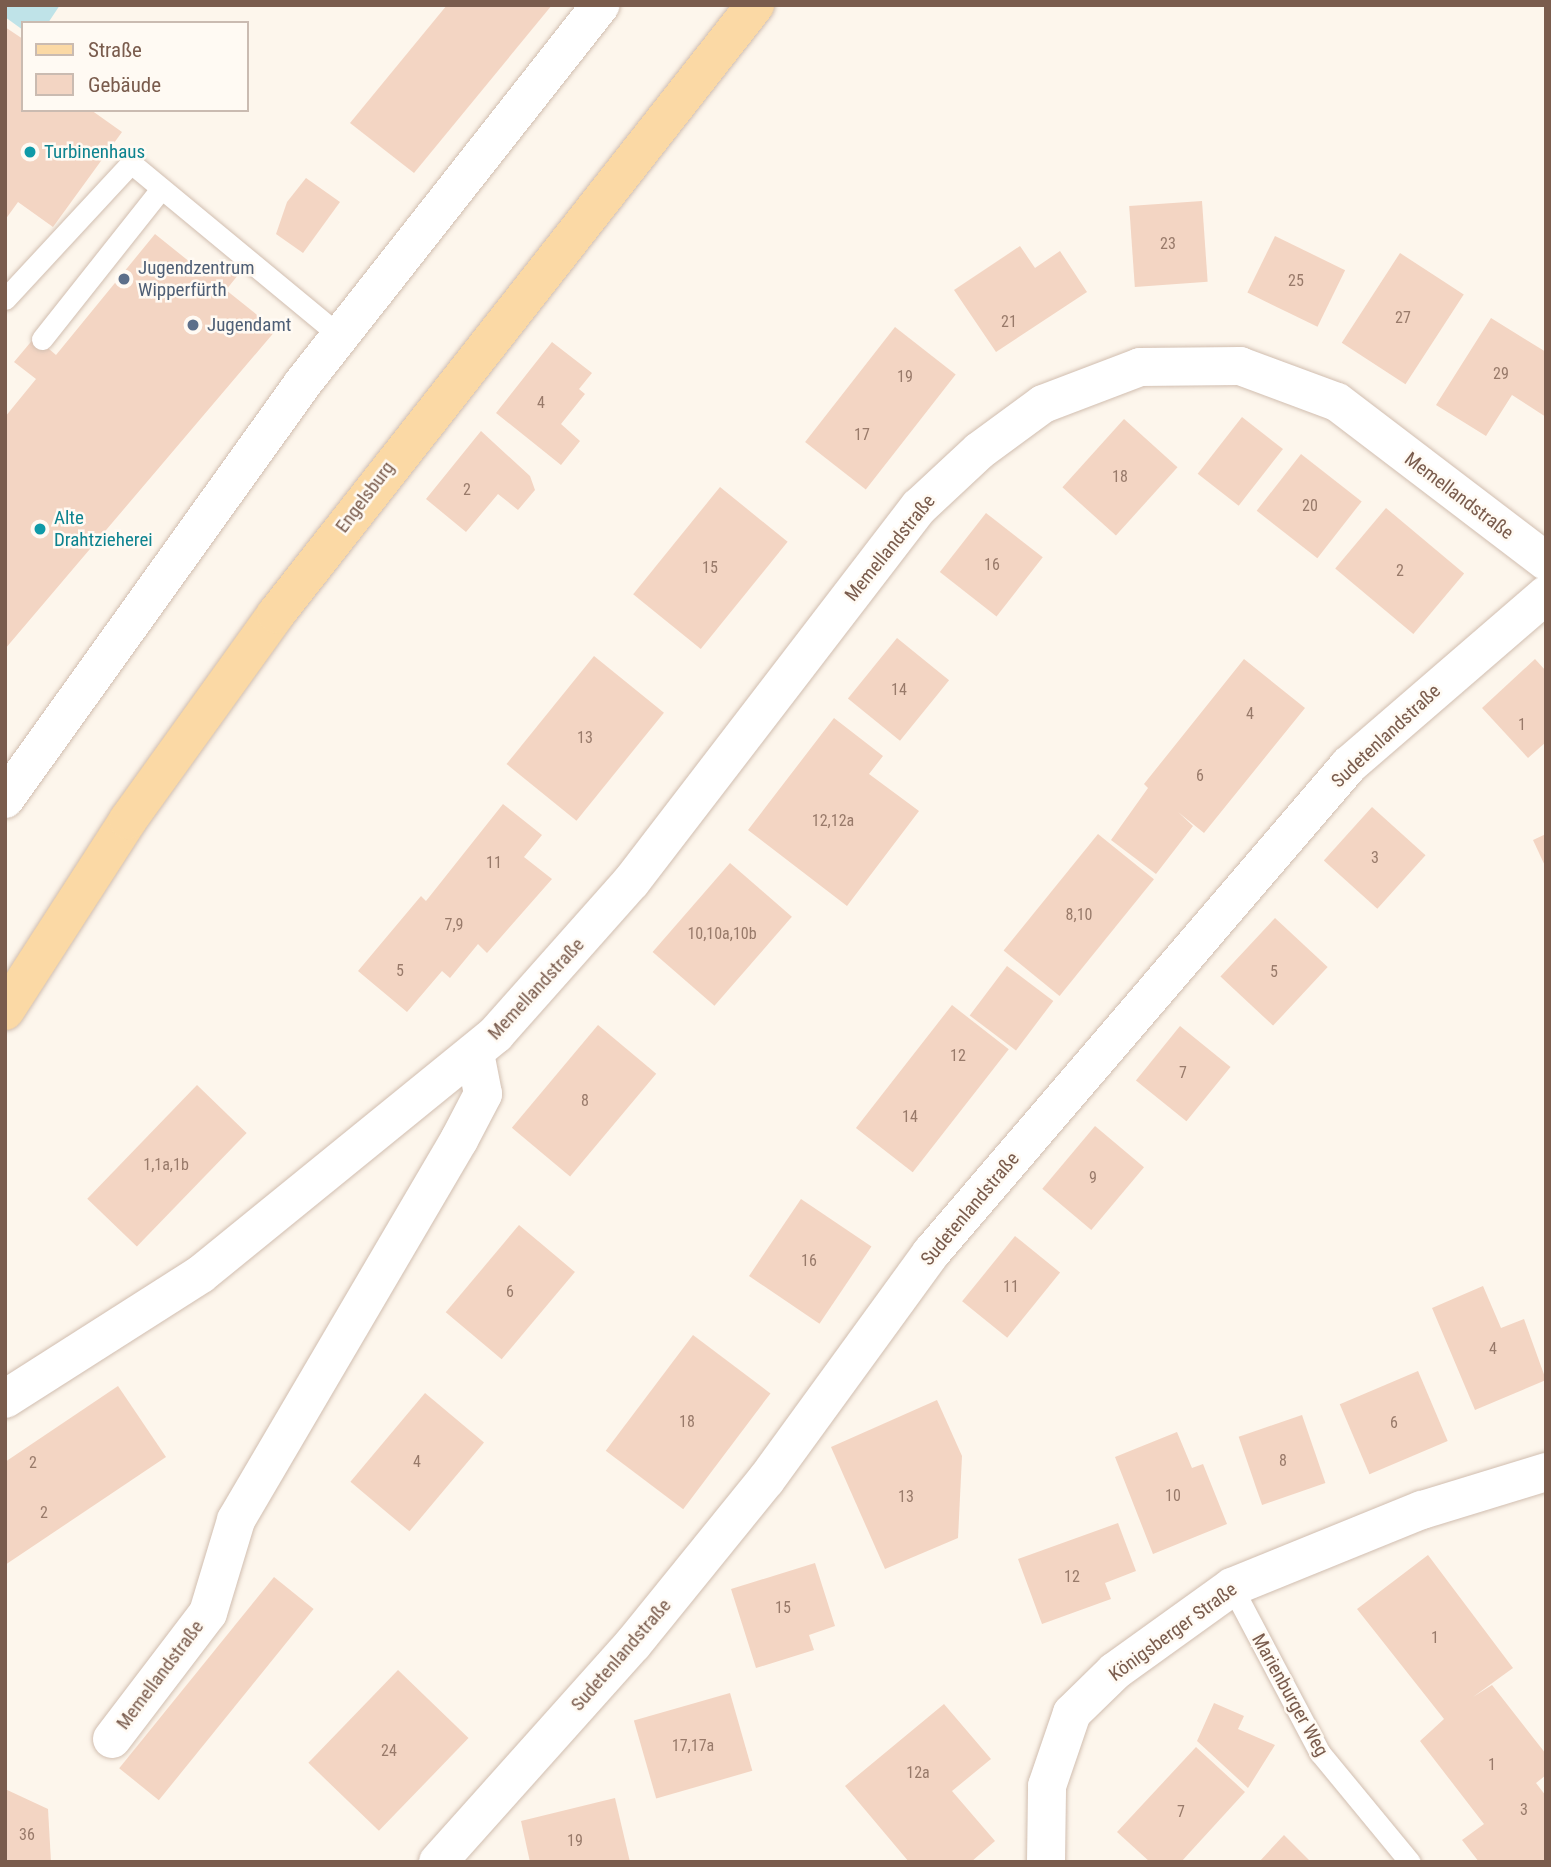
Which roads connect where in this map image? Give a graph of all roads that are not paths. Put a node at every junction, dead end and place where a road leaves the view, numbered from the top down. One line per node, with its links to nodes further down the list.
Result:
1 (600, 5): 5 (street)
2 (755, 5): 10 (main road, Engelsburg)
3 (161, 189): 4 (lane); 5 (lane); 6 (lane)
4 (5, 299)
5 (339, 335): 9 (street)
6 (42, 339)
7 (1546, 561): 11 (street, Memellandstraße)
8 (1546, 595): 16 (street, Sudetenlandstraße)
9 (5, 799)
10 (5, 1012)
11 (475, 1053): 12 (street, Memellandstraße); 15 (street, Memellandstraße)
12 (5, 1399)
13 (1543, 1479): 14 (street, Königsberger Straße)
14 (1232, 1587): 17 (street, Königsberger Straße); 18 (lane, Marienburger Weg)
15 (112, 1739)
16 (438, 1862)
17 (1046, 1862)
18 (1410, 1862)

